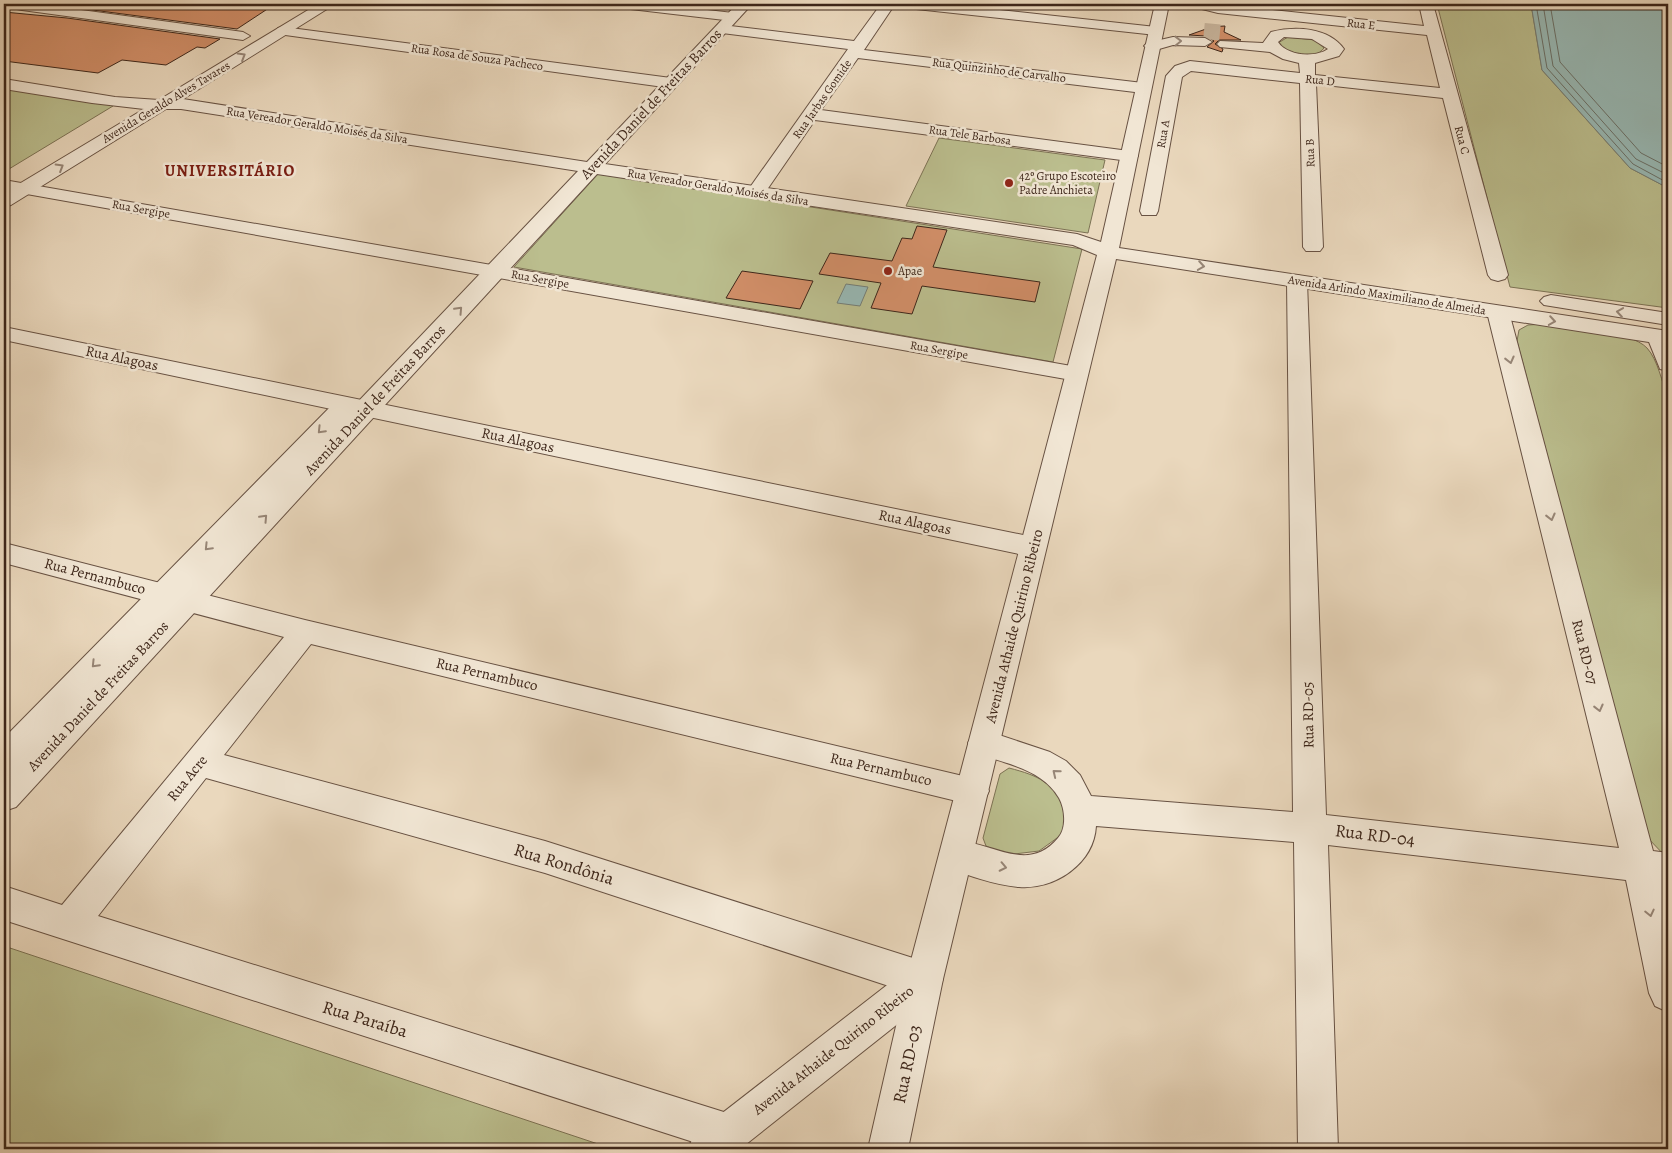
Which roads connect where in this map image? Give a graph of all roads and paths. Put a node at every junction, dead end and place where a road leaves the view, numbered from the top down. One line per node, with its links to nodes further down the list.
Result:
1 (91, 4): 12 (street)
2 (328, 4): 16 (street, Avenida Geraldo Alves Tavares)
3 (622, 4): 13 (street, Rua Quinzinho de Carvalho)
4 (745, 4): 13 (street, Avenida Daniel de Freitas Barros)
5 (888, 4): 23 (street, Rua Jarbas Gomide)
6 (907, 4): 10 (street)
7 (1199, 4): 11 (street, Rua E)
8 (1426, 4): 17 (street, Rua C)
9 (20, 7): 12 (street)
10 (1015, 10): 14 (street)
11 (1305, 11): 17 (street, Rua E); 18 (street)
12 (72, 13): 19 (street)
13 (726, 16): 23 (street, Rua Quinzinho de Carvalho); 28 (street, Avenida Daniel de Freitas Barros)
14 (1165, 24): 14 (street, one-way to 14); 30 (street, Avenida Athaide Quirino Ribeiro)
15 (258, 27): 19 (street, Avenida Geraldo Alves Tavares)
16 (283, 31): 28 (street, Rua Rosa de Souza Pacheco); 33 (street, Avenida Geraldo Alves Tavares, one-way to 16)
17 (1434, 31): 31 (street, Rua C)
18 (1305, 34): 21 (street); 24 (street)
19 (243, 36): 22 (street, Avenida Geraldo Alves Tavares)
20 (1225, 38): 21 (street)
21 (1272, 43): 24 (street)
22 (221, 49)
23 (856, 50): 30 (street, Rua Quinzinho de Carvalho); 34 (street, Rua Jarbas Gomide)
24 (1307, 59): 27 (street, Rua B)
25 (1190, 66): 27 (street, Rua D); 43 (street, Rua A)
26 (4, 73): 32 (street, Rua Vereador Geraldo Moisés da Silva)
27 (1308, 79): 31 (street, Rua D); 45 (street, Rua B)
28 (664, 82): 37 (street, Avenida Daniel de Freitas Barros)
29 (4, 84): 32 (street, Rua Vereador Geraldo Moisés da Silva)
30 (1143, 88): 36 (street, Avenida Athaide Quirino Ribeiro)
31 (1450, 94): 48 (street, Rua C)
32 (142, 95): 33 (street, Rua Vereador Geraldo Moisés da Silva); 35 (street, Avenida Geraldo Alves Tavares)
33 (171, 103): 37 (street, Rua Vereador Geraldo Moisés da Silva); 39 (street, Avenida Geraldo Alves Tavares, one-way to 33)
34 (811, 114): 36 (street, Rua Tele Barbosa); 41 (street, Rua Jarbas Gomide)
35 (105, 118)
36 (1129, 156): 44 (street, Avenida Athaide Quirino Ribeiro)
37 (584, 166): 41 (street, Rua Vereador Geraldo Moisés da Silva); 47 (street, Avenida Daniel de Freitas Barros)
38 (4, 179): 39 (street, Avenida Geraldo Alves Tavares)
39 (22, 179): 40 (street, Rua Sergipe); 42 (street, Avenida Geraldo Alves Tavares); 47 (street, Rua Sergipe)
40 (4, 185)
41 (756, 194): 44 (street, Rua Vereador Geraldo Moisés da Silva)
42 (4, 201)
43 (1150, 211)
44 (1109, 244): 46 (street, Avenida Arlindo Maximiliano de Almeida); 54 (street, Avenida Athaide Quirino Ribeiro)
45 (1313, 247)
46 (1154, 250): 49 (street, Avenida Arlindo Maximiliano de Almeida, one-way to 49); 51 (street, Avenida Arlindo Maximiliano de Almeida, one-way to 46)
47 (486, 270): 54 (street, Rua Sergipe); 55 (street, Avenida Daniel de Freitas Barros)
48 (1498, 275)
49 (1297, 280): 50 (street, Avenida Arlindo Maximiliano de Almeida); 66 (street, Rua RD-05)
50 (1498, 312): 51 (street, Avenida Arlindo Maximiliano de Almeida, one-way to 51); 68 (street, Rua RD-07, one-way to 68)
51 (1665, 331): 53 (street)
52 (4, 333): 55 (street, Rua Alagoas)
53 (1668, 364)
54 (1077, 374): 56 (street, Avenida Athaide Quirino Ribeiro)
55 (356, 406): 56 (street, Rua Alagoas); 58 (street, Avenida Daniel de Freitas Barros)
56 (1033, 547): 60 (street, Avenida Athaide Quirino Ribeiro)
57 (4, 553): 58 (street, Rua Pernambuco)
58 (175, 597): 59 (street, Rua Pernambuco); 61 (street, Avenida Daniel de Freitas Barros, one-way to 61); 64 (street, Avenida Daniel de Freitas Barros)
59 (305, 631): 62 (street, Rua Acre); 63 (street, Rua Pernambuco)
60 (984, 743): 63 (street, Avenida Athaide Quirino Ribeiro); 65 (street, one-way to 60)
61 (4, 759)
62 (199, 762): 70 (street, Rua Acre); 71 (street, Rua Rondônia)
63 (972, 791): 67 (street, Avenida Athaide Quirino Ribeiro)
64 (4, 796)
65 (1080, 810): 66 (street, Rua RD-04); 67 (street, one-way to 65)
66 (1310, 828): 68 (street, Rua RD-04); 75 (street, Rua RD-05)
67 (956, 855): 71 (street, Avenida Athaide Quirino Ribeiro)
68 (1654, 868): 72 (street, Rua RD-07, one-way to 72)
69 (4, 903): 70 (street, Rua Paraíba)
70 (68, 925): 73 (street, Rua Paraíba)
71 (925, 979): 73 (street, Avenida Athaide Quirino Ribeiro); 74 (street, Rua RD-03)
72 (1668, 993)
73 (717, 1141)
74 (888, 1149)
75 (1318, 1149)

